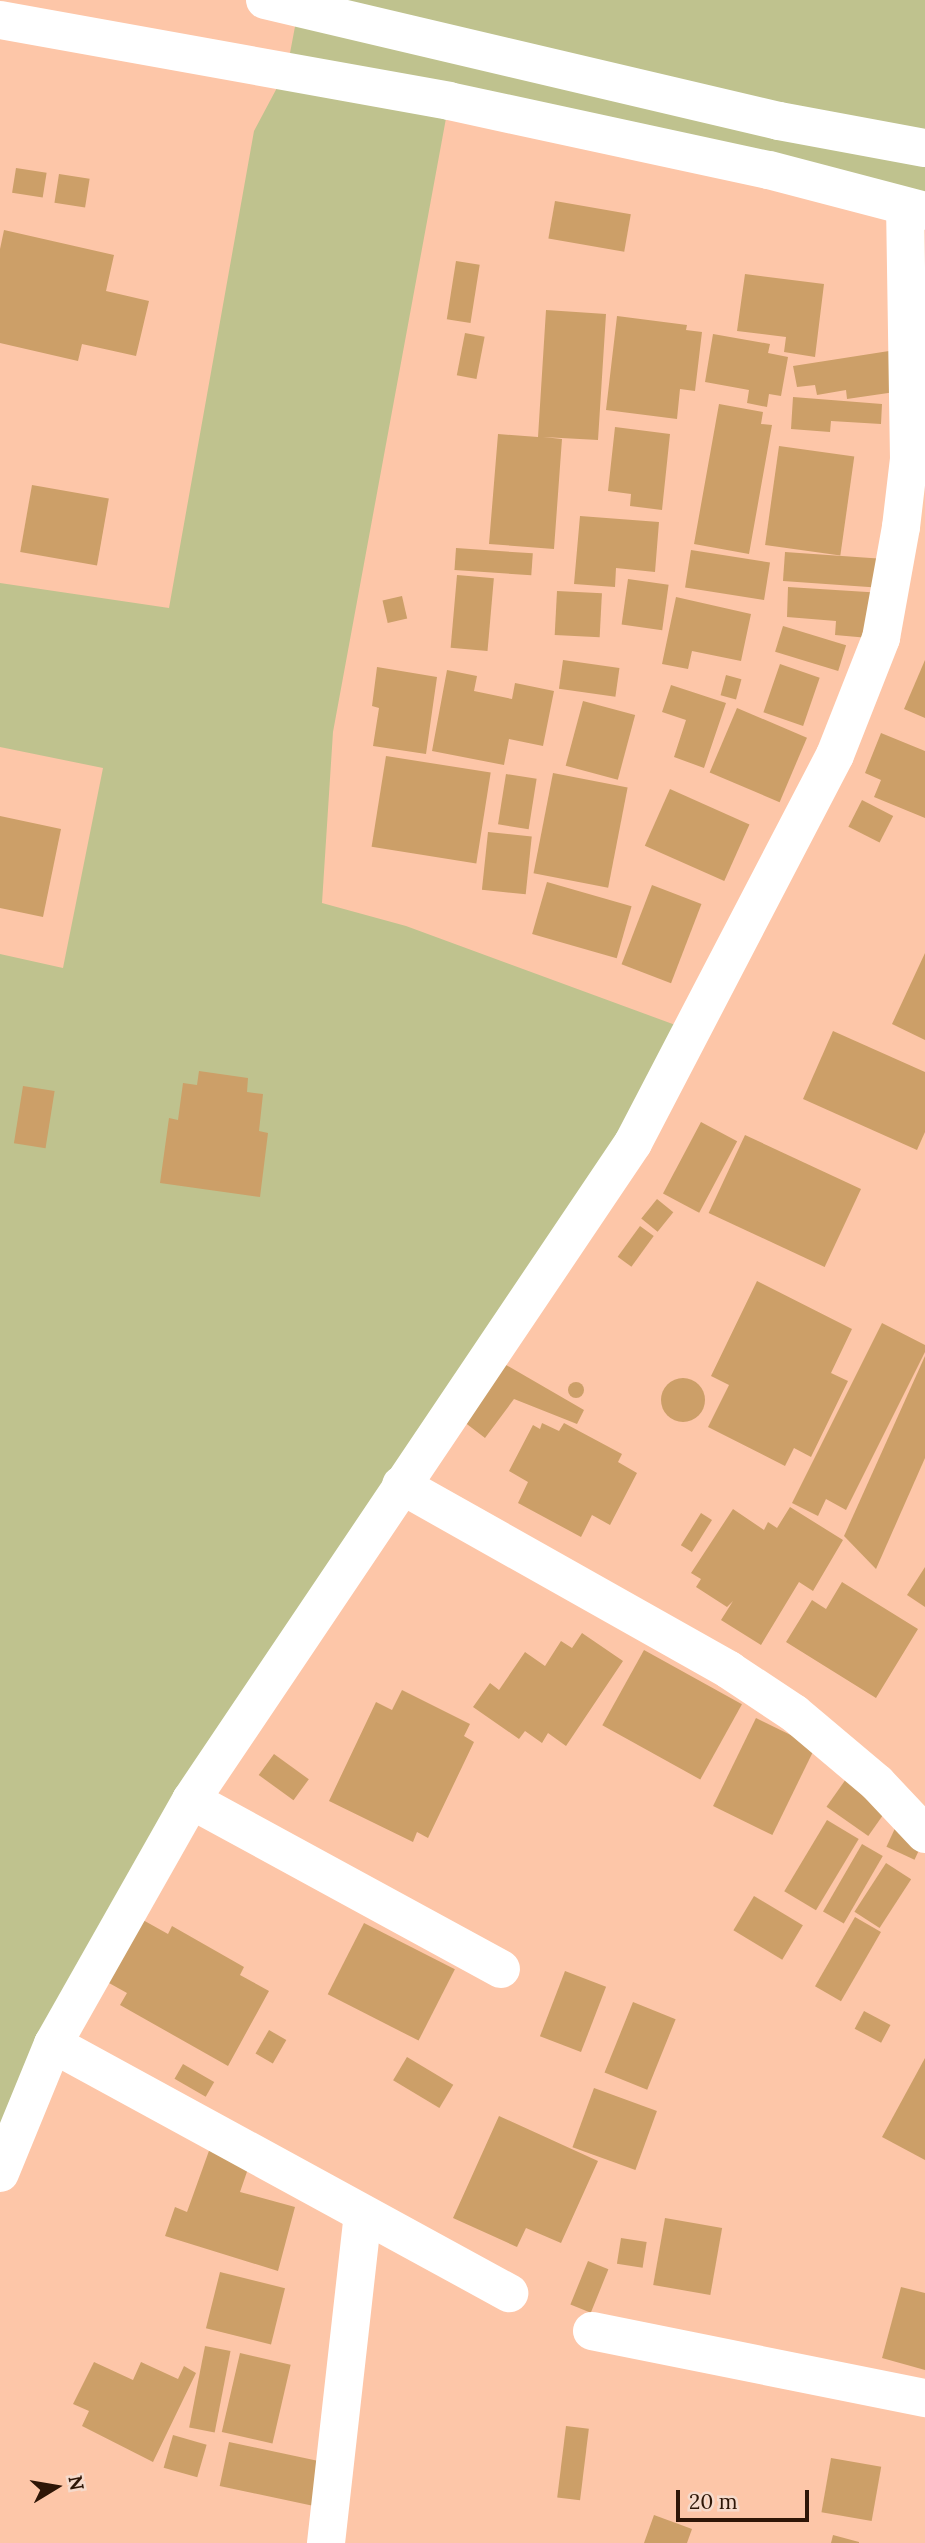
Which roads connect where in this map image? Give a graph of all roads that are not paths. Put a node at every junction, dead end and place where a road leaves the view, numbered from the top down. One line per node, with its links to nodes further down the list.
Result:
1 (265, 0): 3 (street)
2 (0, 20): 5 (street)
3 (691, 100): 4 (street); 5 (street)
4 (925, 148)
5 (684, 151): 6 (street)
6 (915, 209): 7 (street)
7 (401, 1485): 8 (street); 9 (street)
8 (191, 1800): 10 (street); 11 (street)
9 (925, 1834)
10 (501, 1969)
11 (53, 2044): 12 (street); 13 (street)
12 (0, 2173)
13 (363, 2215): 14 (street); 17 (street)
14 (509, 2293)
15 (592, 2331): 16 (street)
16 (925, 2399)
17 (326, 2543)

